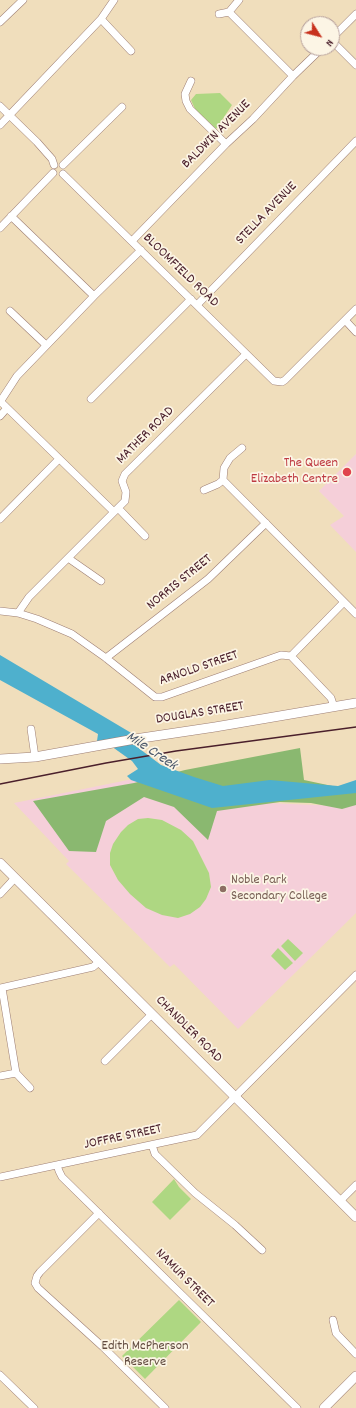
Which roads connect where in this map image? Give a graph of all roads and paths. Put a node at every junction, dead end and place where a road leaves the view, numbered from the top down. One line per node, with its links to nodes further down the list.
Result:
1 (23, 0): 8 (street)
2 (114, 0): 7 (street)
3 (239, 0): 4 (street)
4 (229, 12): 5 (street); 14 (street)
5 (219, 14)
6 (356, 14): 9 (street)
7 (101, 19): 11 (street); 18 (street)
8 (0, 22)
9 (340, 31)
10 (340, 48): 13 (street)
11 (131, 51)
12 (314, 56): 14 (street, BALDWIN AVENUE)
13 (356, 65)
14 (293, 76): 21 (street, BALDWIN AVENUE)
15 (191, 81): 21 (street)
16 (0, 106): 18 (street)
17 (122, 106): 23 (street)
18 (9, 115): 19 (street); 22 (street)
19 (0, 125)
20 (356, 142): 32 (street, STELLA AVENUE)
21 (226, 144): 28 (street, BALDWIN AVENUE)
22 (54, 164): 23 (street); 24 (street)
23 (63, 165): 25 (street)
24 (54, 173): 25 (street); 26 (street)
25 (63, 174): 28 (street, BLOOMFIELD ROAD)
26 (11, 216): 27 (street); 30 (street)
27 (0, 228)
28 (132, 241): 29 (street, BLOOMFIELD ROAD)
29 (141, 250): 30 (street); 31 (street, BLOOMFIELD ROAD)
30 (94, 296): 37 (street)
31 (190, 299): 32 (street, BLOOMFIELD ROAD); 39 (street)
32 (197, 305): 38 (street, BLOOMFIELD ROAD)
33 (356, 309): 35 (street)
34 (10, 311): 37 (street)
35 (345, 320): 36 (street); 38 (street, BLOOMFIELD ROAD)
36 (356, 332)
37 (46, 345): 40 (street)
38 (246, 354): 47 (street, MATHER ROAD)
39 (91, 398)
40 (0, 402): 41 (street)
41 (7, 408): 42 (street); 44 (street)
42 (0, 416)
43 (242, 448): 45 (street)
44 (59, 459): 47 (street); 48 (street)
45 (223, 480): 46 (street); 49 (street)
46 (204, 490)
47 (116, 510): 50 (street); 51 (street, MATHER ROAD)
48 (0, 518)
49 (266, 523): 53 (street); 58 (street, NORRIS STREET)
50 (145, 536)
51 (68, 558): 52 (street); 55 (street, MATHER ROAD)
52 (101, 580)
53 (344, 602): 56 (street); 57 (street)
54 (0, 612): 55 (street, ARNOLD STREET)
55 (18, 613): 58 (street, ARNOLD STREET)
56 (356, 614)
57 (291, 656): 58 (street, ARNOLD STREET); 60 (street)
58 (106, 658)
59 (356, 702): 60 (main road, DOUGLAS STREET)
60 (334, 706): 62 (main road, DOUGLAS STREET)
61 (31, 729): 62 (street)
62 (35, 757): 63 (main road, DOUGLAS STREET)
63 (0, 759)
64 (0, 863): 65 (main road, CHANDLER ROAD)
65 (15, 878): 66 (street); 67 (main road, CHANDLER ROAD)
66 (0, 894)
67 (99, 962): 69 (street); 70 (main road, CHANDLER ROAD)
68 (356, 975): 75 (street, JOFFRE STREET)
69 (1, 988): 72 (street)
70 (152, 1014): 71 (street); 75 (main road, CHANDLER ROAD)
71 (105, 1061)
72 (16, 1073): 73 (street); 74 (street)
73 (0, 1076)
74 (30, 1088)
75 (235, 1097): 76 (street, JOFFRE STREET); 80 (main road, CHANDLER ROAD)
76 (152, 1145): 77 (street, JOFFRE STREET); 83 (street)
77 (57, 1165): 78 (street, JOFFRE STREET); 81 (street, NAMUR STREET)
78 (0, 1177)
79 (356, 1185): 80 (street)
80 (340, 1201): 82 (main road, CHANDLER ROAD)
81 (99, 1213): 89 (street); 90 (street, NAMUR STREET)
82 (356, 1217)
83 (262, 1250)
84 (333, 1320): 85 (street)
85 (356, 1354)
86 (0, 1375): 88 (street)
87 (356, 1376): 91 (main road)
88 (32, 1407)
89 (165, 1408)
90 (296, 1408)
91 (324, 1408)

